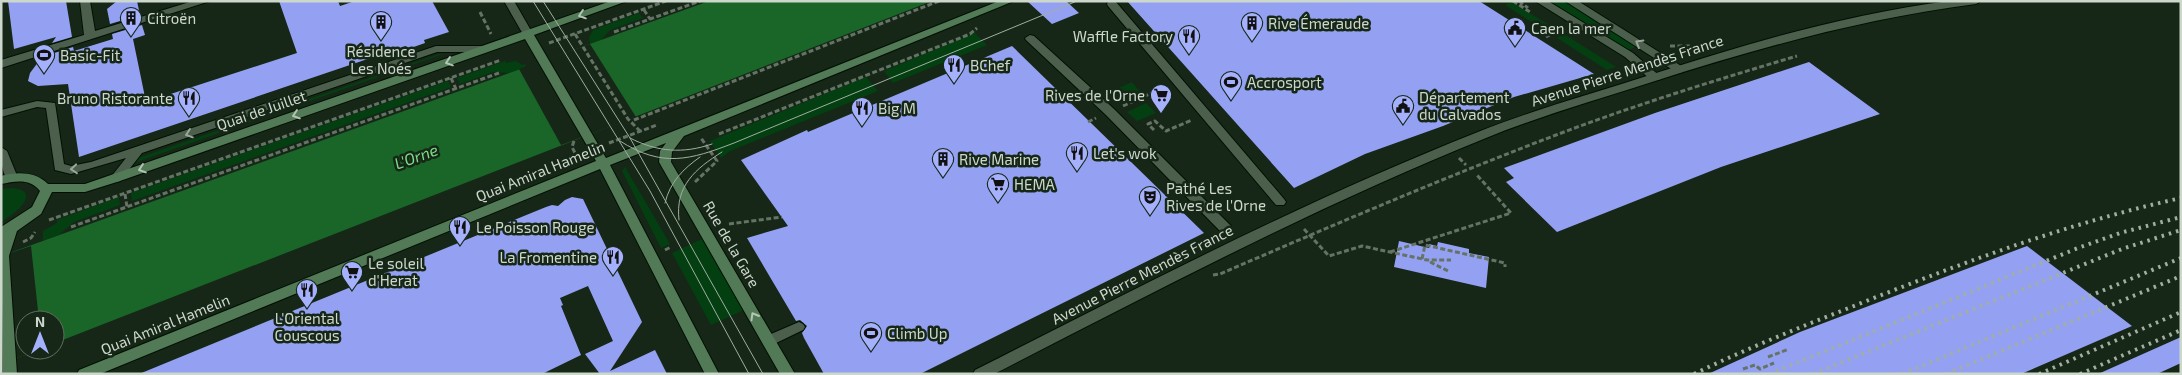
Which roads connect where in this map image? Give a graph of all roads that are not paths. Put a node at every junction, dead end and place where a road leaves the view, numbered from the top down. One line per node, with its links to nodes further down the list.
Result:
1 (85, 1): 12 (street)
2 (205, 1): 12 (street)
3 (509, 1): 11 (street)
4 (622, 1): 9 (main road, Quai de Juillet)
5 (1009, 1): 19 (main road, Quai Amiral Hamelin)
6 (1540, 1): 17 (street)
7 (1570, 1): 16 (street, one-way to 7)
8 (1976, 1): 16 (street, Avenue Pierre Mendès France)
9 (604, 4): 11 (main road, Quai de Juillet, one-way to 11)
10 (1112, 4): 26 (street)
11 (528, 34): 14 (main road, Quai de Juillet); 22 (main road)
12 (90, 36): 15 (street)
13 (1030, 38): 27 (street)
14 (486, 49): 21 (lane, Quai de Juillet, one-way to 21); 23 (main road, Quai de Juillet, one-way to 23)
15 (1, 64)
16 (1680, 69): 17 (street, Avenue Pierre Mendès France)
17 (1655, 77): 36 (street, Avenue Pierre Mendès France)
18 (1, 114): 21 (lane, Quai de Juillet, one-way to 18)
19 (681, 132): 22 (main road, Quai Amiral Hamelin); 31 (main road, Rue de la Gare, one-way to 19)
20 (1, 151): 24 (street)
21 (137, 151): 23 (lane)
22 (603, 163): 33 (main road, Quai Amiral Hamelin); 34 (main road)
23 (116, 178): 25 (main road, Quai de Juillet)
24 (7, 179): 25 (main road)
25 (44, 188): 28 (main road)
26 (1280, 202)
27 (1226, 229)
28 (6, 231): 29 (main road)
29 (2, 256): 32 (main road)
30 (801, 330): 31 (lane)
31 (770, 344): 35 (main road, Rue de la Gare)
32 (10, 367)
33 (84, 374)
34 (712, 374)
35 (788, 374)
36 (980, 374)

